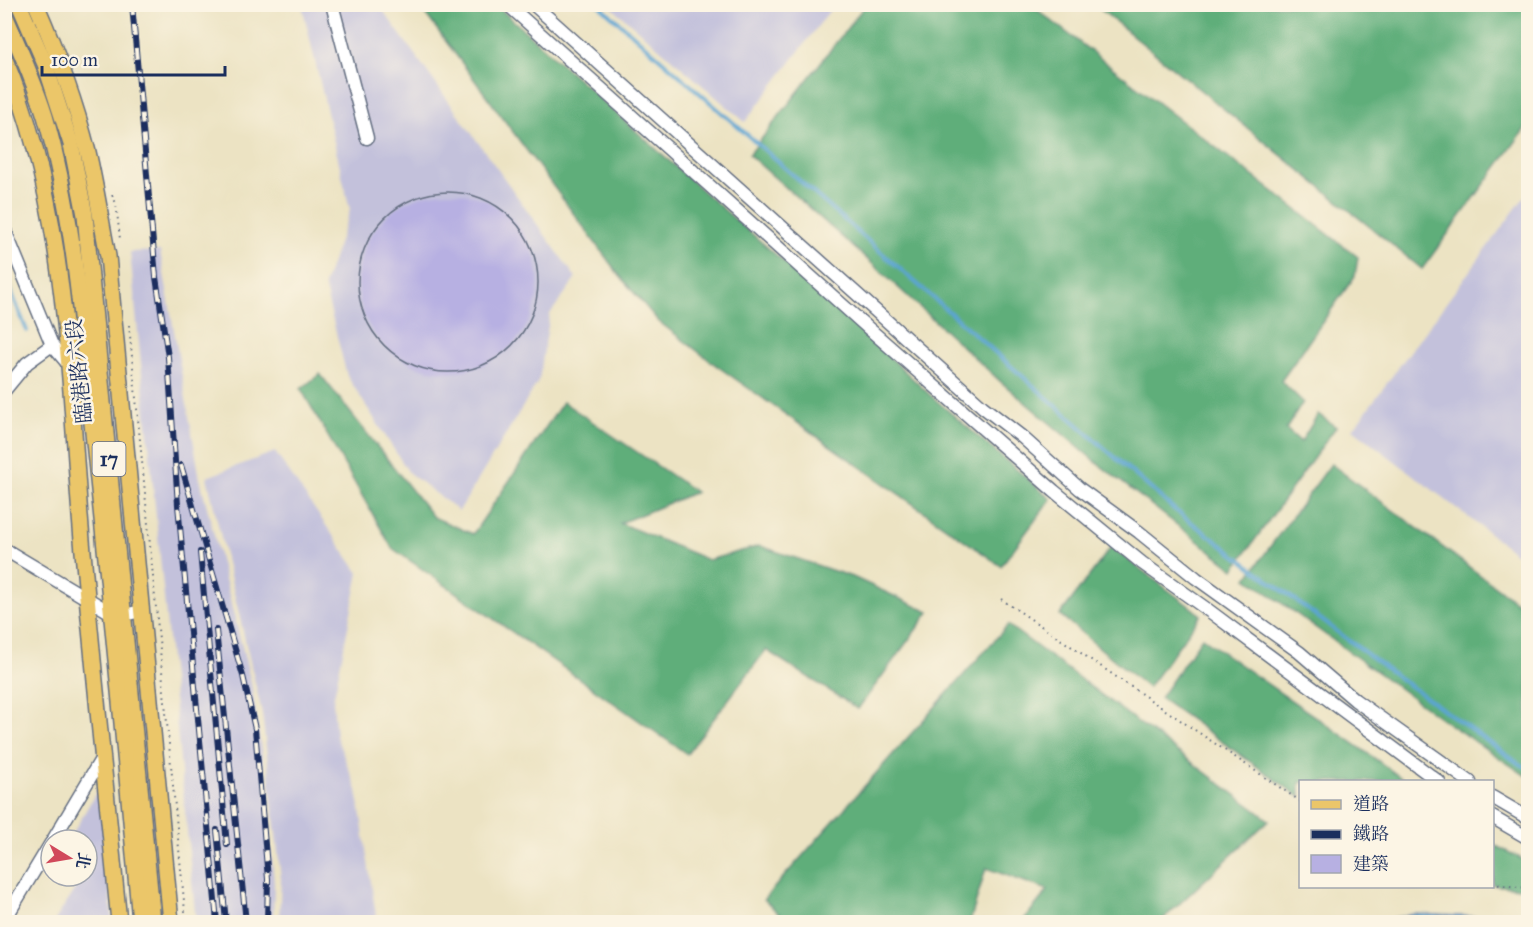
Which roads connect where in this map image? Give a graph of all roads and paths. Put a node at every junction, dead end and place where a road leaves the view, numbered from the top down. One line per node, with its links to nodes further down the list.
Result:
1 (19, 4): 19 (main road, 臨港路六段 / 17)
2 (36, 4): 18 (main road, 臨港路六段 / 17)
3 (332, 4): 8 (street)
4 (507, 4): 10 (street)
5 (533, 4): 9 (street)
6 (4, 13): 19 (main road, 臨港路六段 / 17)
7 (4, 57): 13 (main road, 臨港路六段 / 17)
8 (367, 138)
9 (727, 178): 10 (street); 22 (street)
10 (715, 191): 21 (street)
11 (4, 228): 12 (street)
12 (52, 345): 13 (street); 14 (street)
13 (68, 364): 16 (main road, 臨港路六段 / 17)
14 (4, 391)
15 (4, 549): 16 (street)
16 (87, 598): 19 (street); 20 (main road, 臨港路六段 / 17)
17 (1001, 599): 24 (path)
18 (141, 611): 19 (street); 36 (main road, 臨港路六段 / 17)
19 (118, 615): 34 (main road, 臨港路六段 / 17); 35 (main road, 臨港路六段 / 17)
20 (103, 756): 27 (street); 33 (main road, 臨港路六段 / 17)
21 (1436, 780)
22 (1467, 780)
23 (1494, 798): 26 (street)
24 (1299, 800)
25 (1494, 818): 28 (street)
26 (1528, 818)
27 (60, 828)
28 (1528, 838)
29 (39, 863): 32 (street)
30 (1494, 884): 31 (path)
31 (1528, 888)
32 (4, 921)
33 (119, 922)
34 (140, 922)
35 (153, 922)
36 (171, 922)

